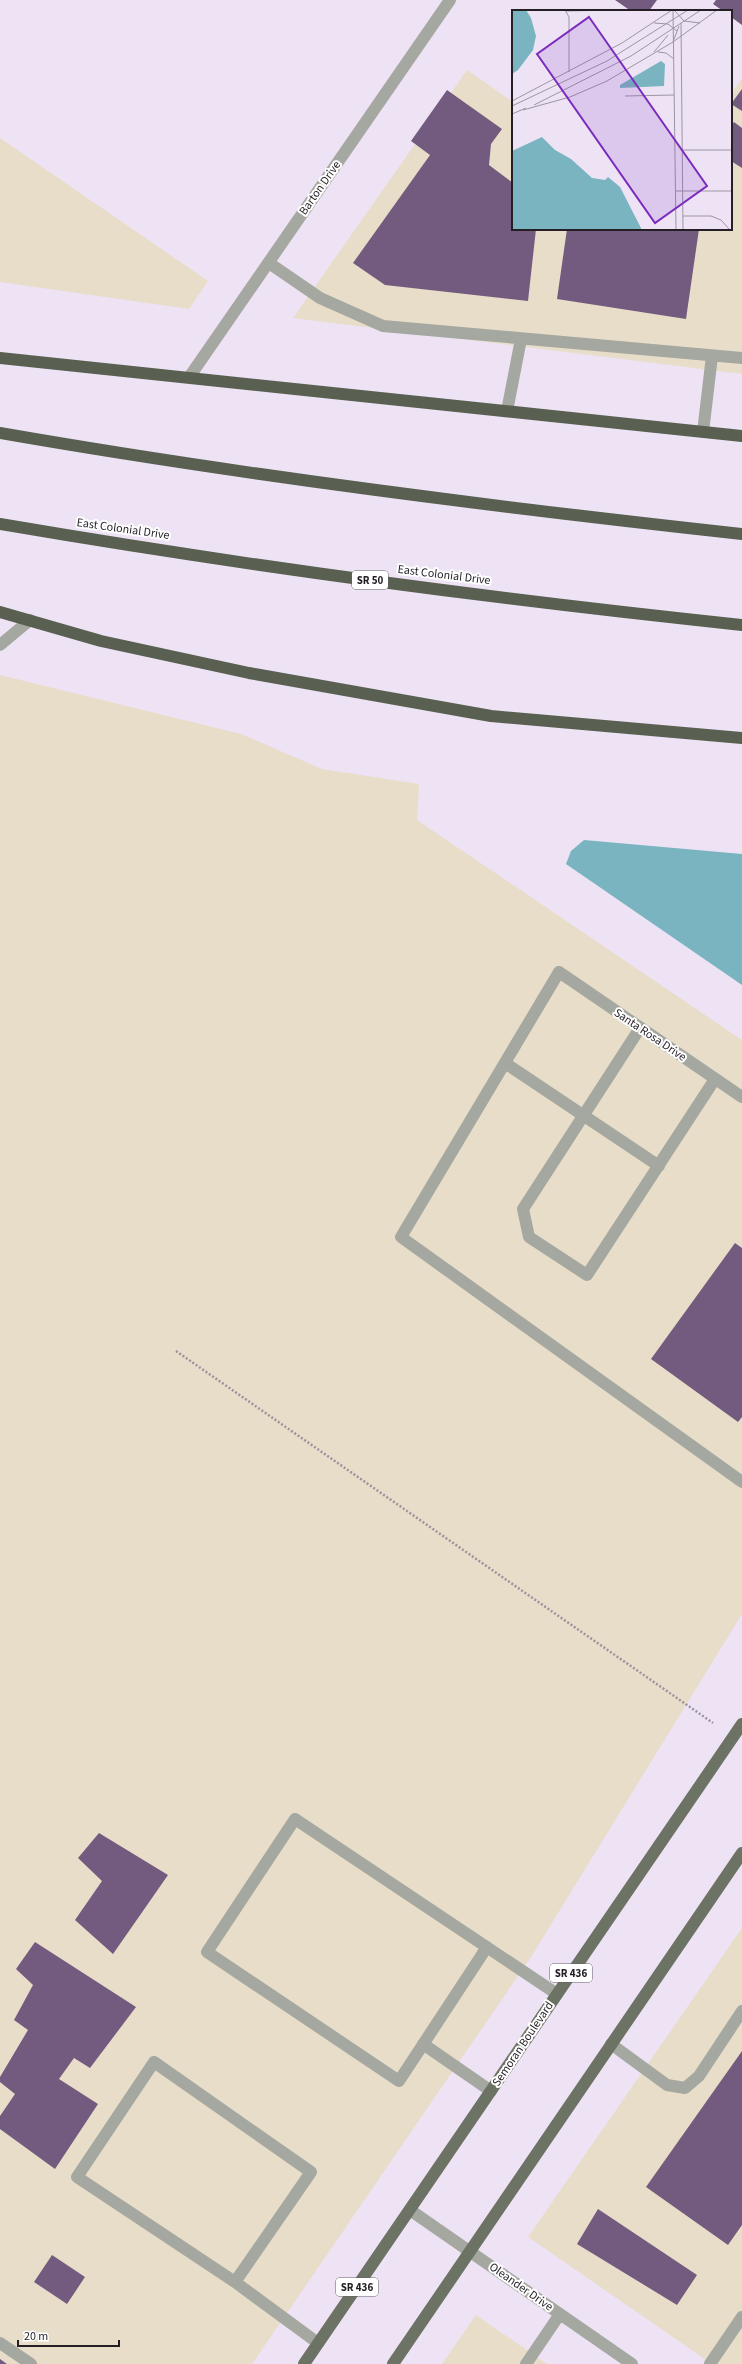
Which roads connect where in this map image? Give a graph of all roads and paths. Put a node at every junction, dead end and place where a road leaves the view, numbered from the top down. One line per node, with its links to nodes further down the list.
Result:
1 (450, 0): 2 (street, Barton Drive)
2 (269, 263): 3 (street); 7 (street, Barton Drive)
3 (520, 339): 4 (street); 8 (street)
4 (712, 356): 6 (street); 9 (street)
5 (0, 358): 7 (highway)
6 (742, 358)
7 (190, 376): 8 (highway)
8 (507, 411): 9 (highway)
9 (703, 432): 11 (highway)
10 (0, 434): 13 (highway)
11 (742, 436)
12 (0, 524): 16 (highway, East Colonial Drive / SR 50)
13 (742, 534)
14 (0, 612): 15 (highway)
15 (30, 620): 17 (street); 18 (highway)
16 (742, 625)
17 (0, 645)
18 (742, 738)
19 (640, 1028): 20 (street, Santa Rosa Drive); 21 (street, Santa Rosa Drive); 23 (street)
20 (504, 1063): 23 (street); 26 (street)
21 (715, 1079): 22 (street, Santa Rosa Drive); 24 (street)
22 (742, 1097)
23 (584, 1116): 24 (street); 24 (street)
24 (659, 1166)
25 (176, 1351): 28 (path)
26 (742, 1482)
27 (742, 1724): 28 (main road, Semoran Boulevard / SR 436)
28 (734, 1737): 31 (main road, Semoran Boulevard / SR 436)
29 (740, 1860): 34 (main road)
30 (487, 1947): 31 (street); 33 (street); 33 (street)
31 (557, 1994): 35 (main road, Semoran Boulevard / SR 436)
32 (742, 2011): 34 (street)
33 (423, 2044): 35 (street)
34 (611, 2044): 37 (main road)
35 (491, 2091): 36 (main road, Semoran Boulevard / SR 436)
36 (410, 2210): 37 (street, Oleander Drive); 42 (main road, Semoran Boulevard / SR 436)
37 (470, 2252): 39 (street, Oleander Drive); 45 (main road)
38 (235, 2282): 38 (street); 42 (street)
39 (560, 2314): 46 (street); 47 (street, Oleander Drive)
40 (742, 2317): 48 (street)
41 (0, 2343): 43 (street)
42 (318, 2343): 44 (main road, Semoran Boulevard / SR 436)
43 (32, 2364)
44 (304, 2364)
45 (393, 2364)
46 (526, 2364)
47 (632, 2364)
48 (710, 2364)

